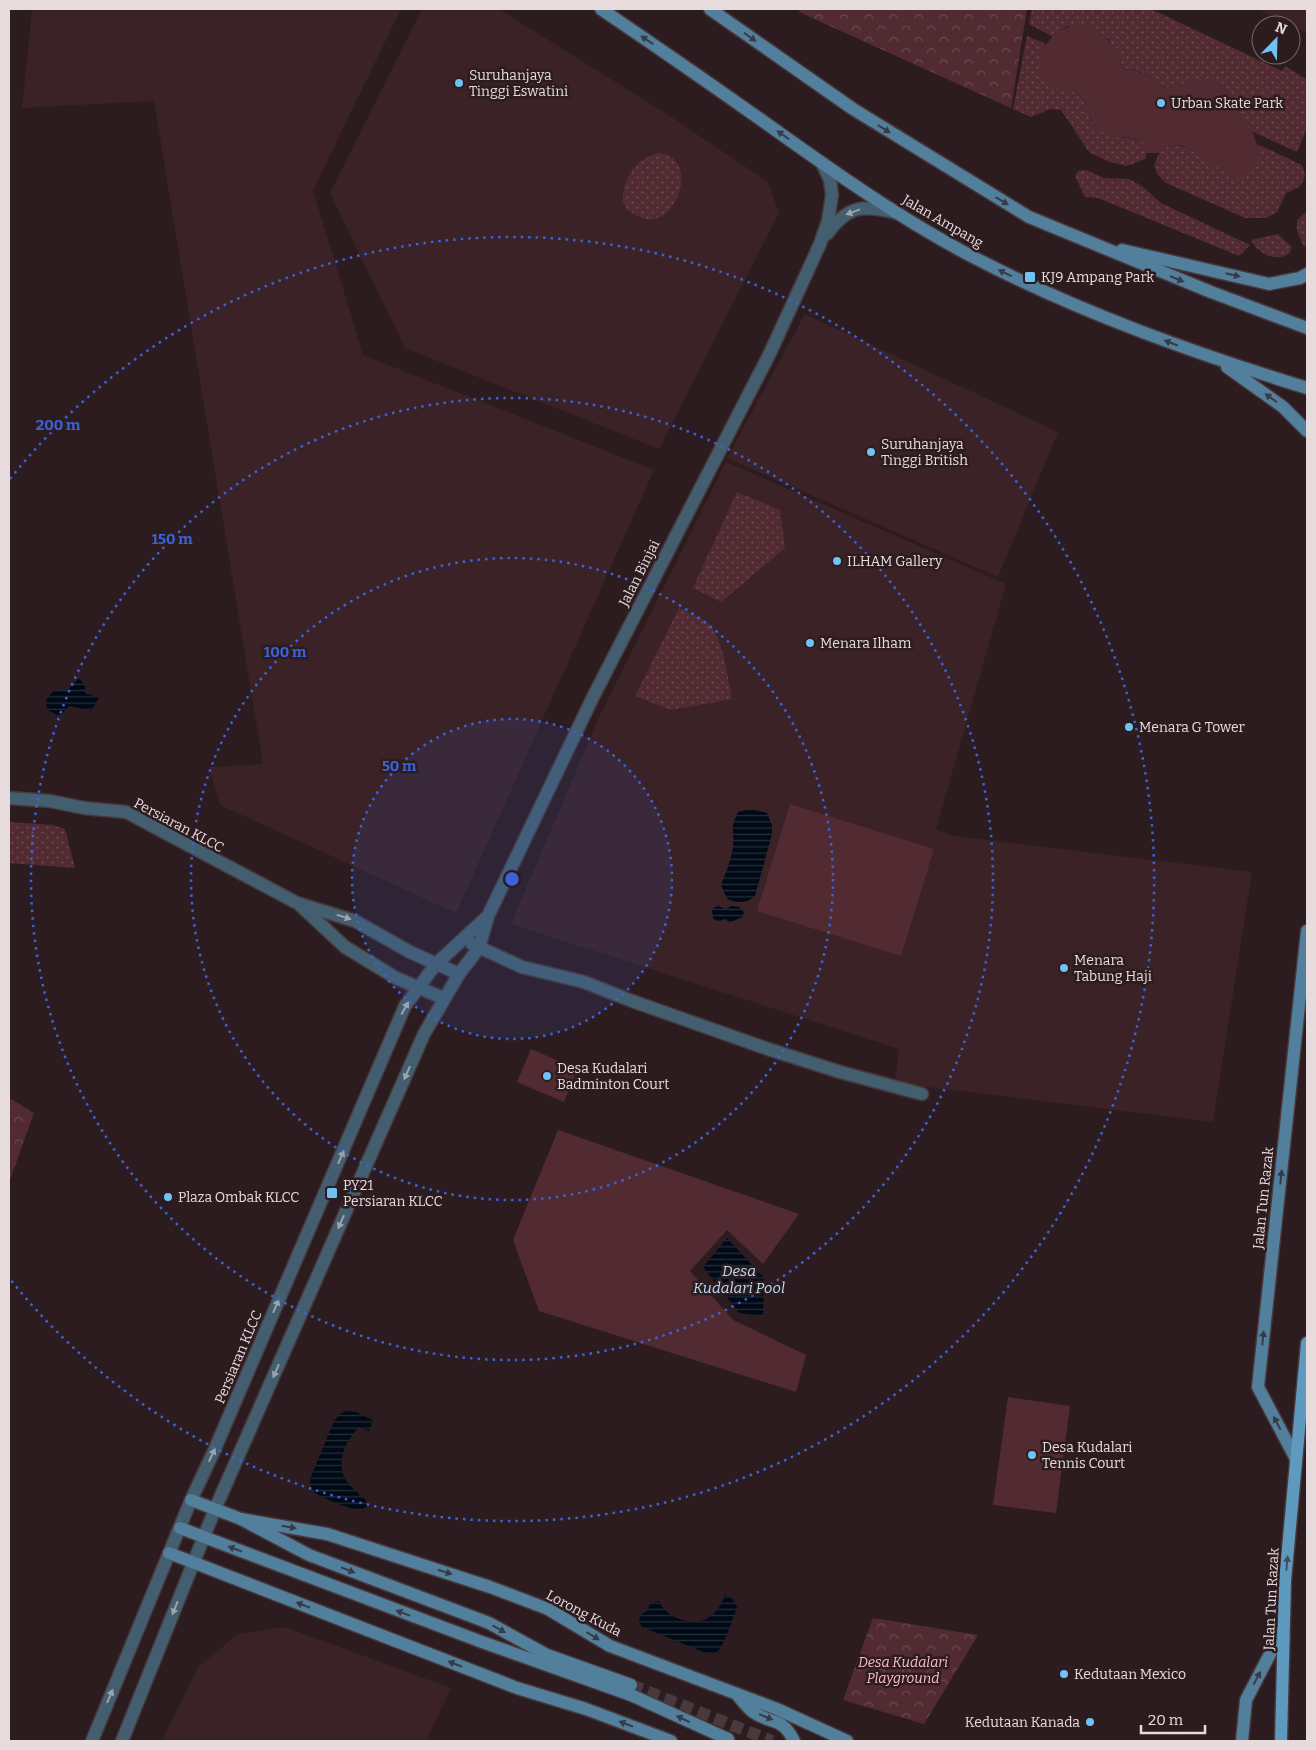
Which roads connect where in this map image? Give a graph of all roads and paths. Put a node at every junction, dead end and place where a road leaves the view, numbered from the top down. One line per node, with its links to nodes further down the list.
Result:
1 (600, 9): 3 (street, Jalan Ampang, one-way to 1)
2 (710, 9): 5 (street, one-way to 5)
3 (822, 163): 4 (street, Jalan Ampang); 6 (street, Jalan Binjai)
4 (898, 214): 6 (street, Jalan Binjai, one-way to 6); 9 (street, Jalan Ampang, one-way to 4)
5 (1083, 241): 7 (street, one-way to 7); 8 (street, one-way to 8)
6 (820, 244): 14 (street, Jalan Binjai)
7 (1307, 274)
8 (1307, 328)
9 (1217, 360): 10 (street, Jalan Ampang); 11 (street, one-way to 9)
10 (1307, 388)
11 (1307, 431)
12 (9, 798): 13 (street, Persiaran KLCC)
13 (297, 903): 18 (street, Persiaran KLCC, one-way to 18); 20 (street, Persiaran KLCC)
14 (488, 916): 16 (street, Persiaran KLCC); 17 (street)
15 (1307, 931): 24 (street, Jalan Tun Razak, one-way to 15)
16 (462, 940): 17 (street); 18 (street, Persiaran KLCC)
17 (479, 948): 19 (street); 22 (street)
18 (436, 964): 19 (street, Persiaran KLCC); 20 (street, Persiaran KLCC)
19 (459, 974): 21 (street)
20 (419, 988): 21 (street, Persiaran KLCC); 25 (street, Persiaran KLCC, one-way to 20)
21 (443, 998): 26 (street, one-way to 26)
22 (922, 1094)
23 (1307, 1343): 24 (main road, Jalan Tun Razak)
24 (1296, 1459): 32 (main road, Jalan Tun Razak, one-way to 24)
25 (191, 1500): 26 (street, Lorong Kuda); 28 (street, Persiaran KLCC)
26 (215, 1509): 27 (street, Lorong Kuda); 29 (street)
27 (241, 1518): 33 (street, Lorong Kuda, one-way to 33); 34 (street, Lorong Kuda, one-way to 34)
28 (180, 1528): 29 (street); 30 (street, Persiaran KLCC)
29 (204, 1537): 31 (street); 35 (street, one-way to 29)
30 (170, 1553): 31 (street); 36 (street, Persiaran KLCC, one-way to 30)
31 (194, 1563): 37 (street, one-way to 37); 38 (street, one-way to 31)
32 (1283, 1629): 41 (street, one-way to 32); 42 (main road, Jalan Tun Razak)
33 (631, 1685)
34 (735, 1694): 39 (street, one-way to 39); 40 (street, Lorong Kuda)
35 (728, 1740)
36 (92, 1741)
37 (122, 1741)
38 (671, 1741)
39 (794, 1741)
40 (847, 1741)
41 (1242, 1741)
42 (1281, 1741)

